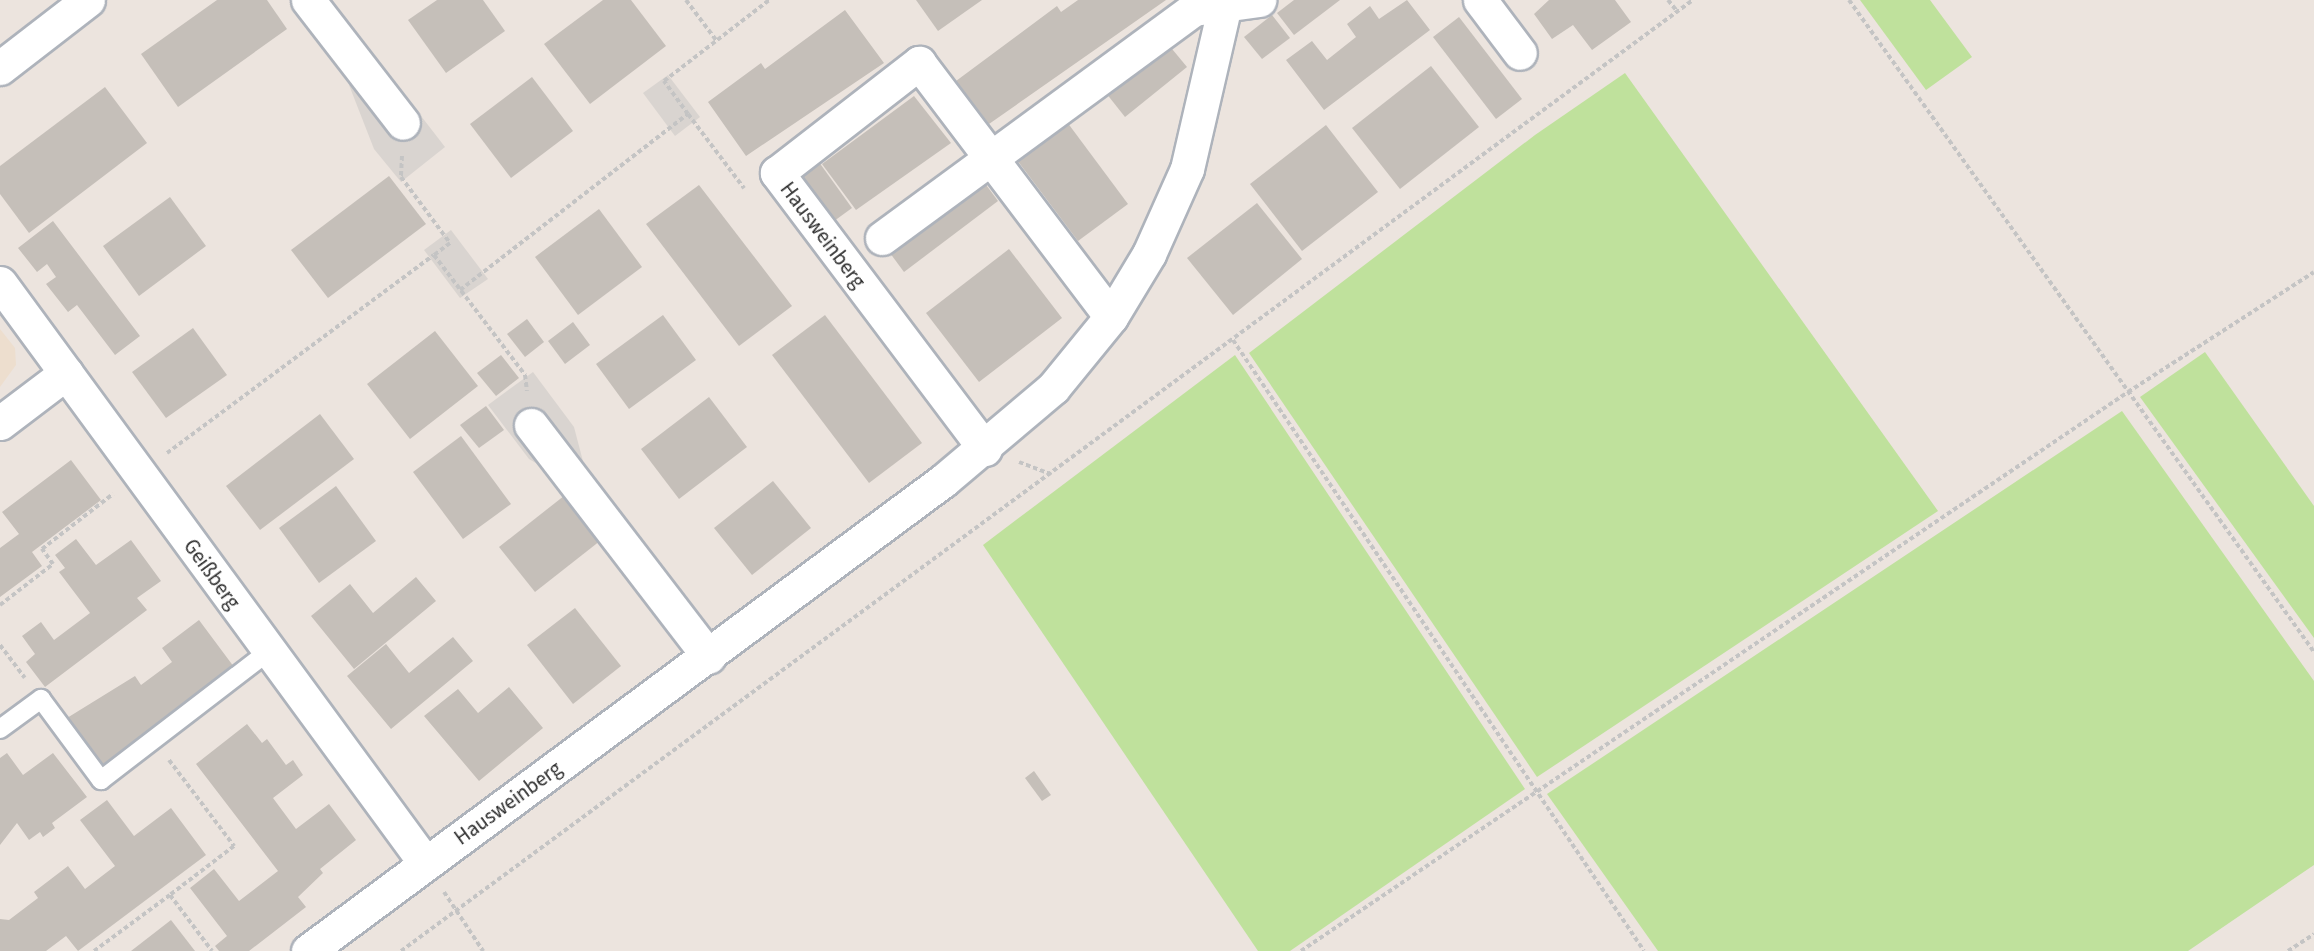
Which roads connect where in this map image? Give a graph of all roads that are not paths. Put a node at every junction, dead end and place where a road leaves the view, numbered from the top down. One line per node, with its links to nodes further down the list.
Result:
1 (88, 0): 7 (street)
2 (308, 0): 8 (street)
3 (1259, 0): 5 (street)
4 (1480, 0): 6 (street)
5 (1225, 4): 9 (street); 12 (street, Hausweinberg)
6 (1520, 53)
7 (0, 68)
8 (403, 123)
9 (990, 158): 10 (street); 12 (street, Hausweinberg); 16 (street, Hausweinberg)
10 (882, 238)
11 (0, 283): 13 (street, Geißberg)
12 (1111, 317): 16 (street, Hausweinberg)
13 (66, 373): 14 (street); 17 (street, Geißberg)
14 (0, 423)
15 (531, 425): 18 (street)
16 (985, 449): 18 (street, Hausweinberg)
17 (269, 651): 19 (lane); 20 (street, Geißberg)
18 (709, 657): 20 (street, Hausweinberg)
19 (0, 729)
20 (426, 864): 21 (street, Hausweinberg)
21 (308, 951)

